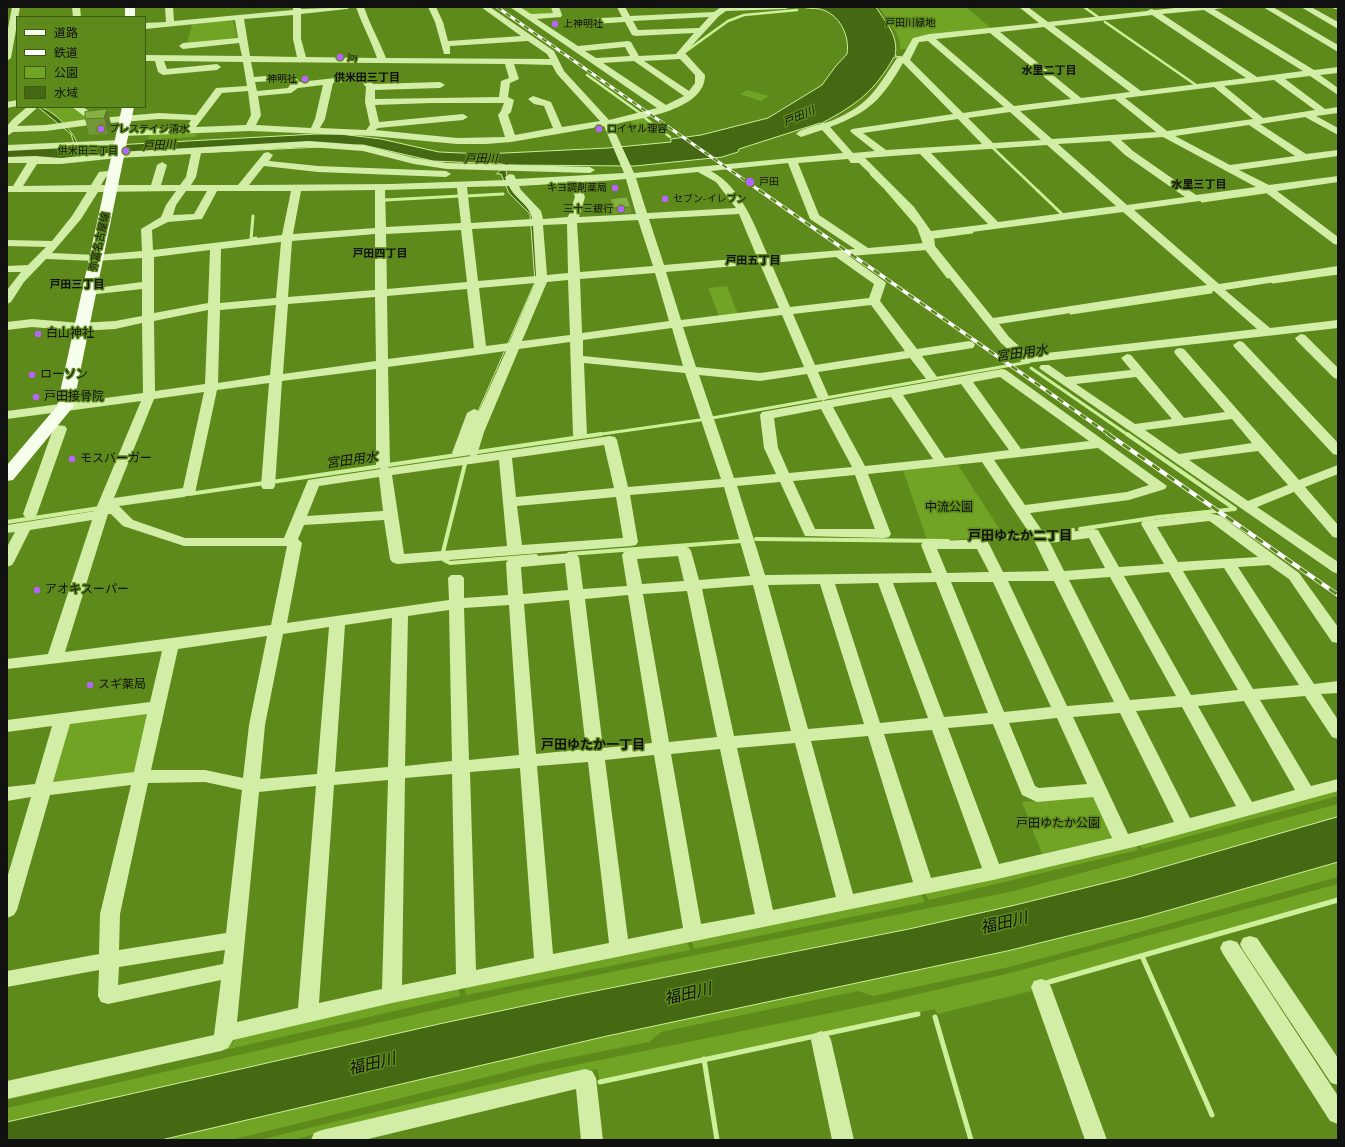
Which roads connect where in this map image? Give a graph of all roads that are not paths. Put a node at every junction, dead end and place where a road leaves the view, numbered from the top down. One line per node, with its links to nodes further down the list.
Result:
1 (16, 7): 41 (street)
2 (169, 7): 26 (street)
3 (347, 7): 17 (street)
4 (360, 7): 49 (street)
5 (432, 7): 36 (street)
6 (485, 7): 33 (street)
7 (514, 7): 22 (street)
8 (555, 7): 22 (street)
9 (621, 7): 23 (street)
10 (786, 7): 16 (street)
11 (1024, 7): 27 (street)
12 (1145, 7): 19 (street)
13 (1206, 7): 19 (street); 58 (street)
14 (1267, 7): 40 (street)
15 (1305, 7): 29 (street)
16 (726, 8): 20 (street)
17 (297, 9): 21 (street); 47 (street)
18 (691, 11): 20 (street); 23 (street)
19 (1154, 13): 27 (street); 62 (street)
20 (716, 14): 30 (street)
21 (239, 17): 24 (street); 35 (street)
22 (530, 17): 39 (street)
23 (627, 18): 25 (street); 32 (street)
24 (188, 22): 26 (street); 38 (street)
25 (578, 22)
26 (170, 24): 28 (street)
27 (1047, 24): 31 (street); 68 (street)
28 (146, 26)
29 (1338, 26)
30 (702, 30): 32 (street); 42 (street)
31 (992, 30): 34 (street); 76 (street)
32 (638, 33): 37 (street)
33 (529, 38): 36 (street); 56 (street)
34 (930, 38): 50 (street); 81 (street)
35 (244, 40): 38 (street); 51 (street)
36 (445, 44): 53 (street)
37 (628, 44): 39 (street); 46 (street)
38 (183, 46): 45 (street)
39 (577, 49): 54 (street)
40 (1338, 49)
41 (10, 56)
42 (682, 56): 46 (street); 71 (street)
43 (146, 58): 44 (street)
44 (159, 58): 45 (street); 51 (street)
45 (181, 58): 51 (street)
46 (636, 58): 54 (street); 71 (street)
47 (302, 60): 48 (street); 51 (street)
48 (363, 60): 49 (street); 60 (street)
49 (382, 60): 52 (street)
50 (905, 60): 86 (street); 88 (street)
51 (248, 61): 66 (street)
52 (436, 61): 53 (street); 61 (street)
53 (448, 61): 55 (street)
54 (593, 61): 80 (street)
55 (509, 62): 56 (street); 75 (street)
56 (554, 62): 92 (street)
57 (1338, 70): 58 (street)
58 (1312, 73): 59 (street); 69 (street)
59 (1276, 77): 62 (street); 83 (street)
60 (363, 78): 63 (street); 67 (street)
61 (439, 78): 67 (street); 73 (street)
62 (1254, 80): 64 (street)
63 (329, 82): 65 (street); 99 (street)
64 (1216, 84): 68 (street); 90 (street)
65 (295, 85): 66 (street); 66 (street)
66 (252, 87): 87 (street); 95 (street)
67 (370, 87): 77 (street)
68 (1138, 92): 70 (street)
69 (1338, 92)
70 (1116, 95): 76 (street); 104 (street)
71 (690, 96): 80 (street)
72 (533, 99): 96 (street)
73 (431, 100): 74 (street); 77 (street)
74 (467, 100): 75 (street); 91 (street)
75 (503, 100): 106 (street)
76 (1078, 100): 81 (street)
77 (370, 102): 93 (street)
78 (32, 108): 97 (street)
79 (78, 108): 89 (street)
80 (665, 109): 92 (street)
81 (1010, 109): 86 (street); 108 (street)
82 (1338, 110): 83 (street)
83 (1323, 112): 85 (street)
84 (127, 113): 87 (street); 89 (street); 109 (main road, 弥富名古屋線)
85 (1308, 114): 90 (street); 101 (street)
86 (958, 116): 100 (street); 111 (street)
87 (199, 118): 98 (street)
88 (841, 119): 94 (street); 100 (street)
89 (97, 121): 97 (street)
90 (1256, 122): 104 (street); 118 (street)
91 (462, 124): 93 (street); 107 (street)
92 (607, 124): 96 (street); 129 (street)
93 (375, 125): 102 (street)
94 (824, 126): 103 (street); 117 (street)
95 (250, 128): 98 (street); 99 (street)
96 (559, 130): 106 (street)
97 (9, 131)
98 (189, 131): 109 (street)
99 (314, 131): 102 (street)
100 (855, 131): 115 (street)
101 (1338, 132)
102 (368, 133): 107 (street)
103 (801, 134)
104 (1166, 134): 105 (street); 124 (street)
105 (1113, 138): 108 (street); 145 (street)
106 (511, 139): 107 (street)
107 (457, 141)
108 (1048, 142): 111 (street); 148 (street)
109 (120, 146): 112 (street); 113 (street); 119 (street); 133 (main road, 弥富名古屋線)
110 (276, 146): 113 (street); 122 (street); 127 (street)
111 (990, 146): 114 (street)
112 (7, 148)
113 (197, 151): 142 (street)
114 (923, 151): 115 (street); 154 (street)
115 (883, 153): 117 (street)
116 (1338, 153): 118 (street)
117 (855, 156): 121 (street); 158 (street)
118 (1303, 158): 124 (street)
119 (36, 159): 120 (street); 143 (street)
120 (7, 160)
121 (792, 160): 126 (street); 163 (street)
122 (261, 163): 125 (street); 136 (street)
123 (162, 165): 141 (street)
124 (1230, 168): 144 (street)
125 (318, 169): 128 (street); 137 (street)
126 (700, 169): 129 (street); 149 (street)
127 (590, 170)
128 (395, 173): 131 (street); 139 (street)
129 (629, 173): 132 (street); 150 (street)
130 (1338, 179): 144 (street)
131 (505, 180): 132 (street); 134 (street); 153 (street)
132 (574, 180): 152 (street)
133 (113, 181): 140 (street); 140 (street); 141 (street); 147 (main road, 弥富名古屋線)
134 (462, 186): 139 (street); 155 (street)
135 (214, 187): 136 (street); 142 (street); 151 (street)
136 (242, 187): 137 (street)
137 (300, 187): 138 (street); 157 (street)
138 (380, 187): 139 (street); 156 (street)
139 (391, 187)
140 (93, 188): 143 (street); 146 (street)
141 (155, 188): 142 (street)
142 (184, 188): 151 (street)
143 (11, 189)
144 (1268, 189): 145 (street); 159 (street)
145 (1195, 199): 148 (street)
146 (86, 203): 147 (street); 161 (street)
147 (109, 203): 167 (main road, 弥富名古屋線)
148 (1124, 208): 154 (street); 177 (street)
149 (743, 211): 150 (street); 168 (street)
150 (642, 217): 152 (street); 172 (street)
151 (166, 219): 164 (street)
152 (572, 221): 153 (street); 173 (street)
153 (533, 223): 155 (street); 174 (street)
154 (996, 226): 158 (street)
155 (466, 227): 156 (street); 175 (street)
156 (380, 232): 157 (street); 179 (street)
157 (287, 237): 162 (street); 181 (street)
158 (926, 242): 163 (street); 186 (street)
159 (1338, 242)
160 (7, 243): 161 (street)
161 (55, 244): 166 (street)
162 (216, 245): 164 (street); 183 (street)
163 (865, 252): 165 (street)
164 (148, 254): 167 (street); 176 (street)
165 (838, 254): 168 (street); 182 (street)
166 (43, 256): 167 (street); 169 (street)
167 (96, 258): 178 (main road, 弥富名古屋線)
168 (765, 260): 172 (street); 184 (street)
169 (29, 268): 170 (street); 180 (street)
170 (7, 269)
171 (1338, 269): 177 (street)
172 (660, 270): 173 (street); 187 (street)
173 (575, 276): 174 (street); 193 (street)
174 (537, 280): 175 (street); 197 (street)
175 (472, 284): 179 (street); 198 (street)
176 (148, 285): 178 (street); 185 (street)
177 (1216, 288): 186 (street); 191 (street)
178 (88, 292): 190 (main road, 弥富名古屋線)
179 (380, 292): 181 (street); 203 (street)
180 (7, 300)
181 (282, 301): 183 (street); 209 (street)
182 (874, 301): 184 (street); 200 (street)
183 (214, 306): 185 (street); 212 (street)
184 (786, 310): 187 (street); 204 (street)
185 (149, 318): 190 (street); 214 (street)
186 (990, 322): 191 (street)
187 (676, 324): 193 (street); 205 (street)
188 (1338, 324): 191 (street)
189 (7, 326): 190 (street)
190 (80, 327): 216 (main road, 弥富名古屋線)
191 (1267, 332)
192 (1338, 334): 194 (street)
193 (576, 337): 197 (street); 202 (street)
194 (1301, 338): 196 (street); 207 (street)
195 (969, 345): 200 (street)
196 (1239, 345): 199 (street); 226 (street)
197 (509, 347): 198 (street); 225 (street)
198 (480, 350): 203 (street)
199 (1180, 352): 201 (street); 218 (street)
200 (913, 353): 204 (street); 208 (street)
201 (1127, 358): 206 (street); 211 (street)
202 (577, 359): 205 (street); 222 (street)
203 (381, 364): 209 (street); 232 (street)
204 (811, 369): 205 (street); 215 (street)
205 (690, 370): 237 (street)
206 (1139, 373): 211 (street); 219 (street)
207 (1338, 375)
208 (931, 377)
209 (276, 378): 212 (street); 238 (street)
210 (965, 380): 213 (street); 223 (street); 228 (street)
211 (1064, 381): 221 (street)
212 (211, 387): 214 (street); 243 (street)
213 (895, 392): 215 (street); 231 (street)
214 (149, 396): 216 (street); 243 (street)
215 (824, 401): 234 (street); 236 (street)
216 (65, 407): 217 (street); 220 (main road, 弥富名古屋線)
217 (7, 415)
218 (1236, 415): 219 (street); 224 (street)
219 (1181, 422): 221 (street)
220 (47, 428): 235 (main road, 弥富名古屋線); 246 (street)
221 (1133, 428): 230 (street)
222 (580, 435)
223 (1100, 444): 228 (street); 244 (street)
224 (1263, 446): 230 (street); 239 (street)
225 (466, 452)
226 (1338, 452)
227 (505, 454): 232 (street); 240 (street); 241 (street)
228 (1018, 454): 229 (street)
229 (986, 458): 231 (street); 244 (street)
230 (1176, 458): 242 (street)
231 (942, 463): 234 (street)
232 (384, 468): 245 (street); 247 (street)
233 (1338, 469): 239 (street)
234 (860, 470): 236 (street); 236 (street)
235 (7, 476)
236 (785, 477): 237 (street)
237 (729, 482): 240 (street); 265 (street)
238 (268, 484)
239 (1296, 486): 242 (street); 249 (street)
240 (622, 492): 241 (street); 252 (street)
241 (510, 502): 252 (street)
242 (1248, 506): 256 (street)
243 (104, 509): 246 (street); 251 (street); 276 (street)
244 (1022, 510): 250 (street)
245 (391, 515): 247 (street); 252 (street)
246 (27, 520): 248 (street); 254 (street)
247 (298, 521): 251 (street)
248 (7, 529)
249 (1338, 534)
250 (1039, 535): 258 (street); 259 (street)
251 (290, 542): 273 (street)
252 (515, 551)
253 (1274, 560): 255 (street); 257 (street); 274 (street)
254 (7, 562)
255 (1228, 563): 257 (street); 279 (street)
256 (1337, 567)
257 (1172, 568): 258 (street); 280 (street)
258 (1114, 572): 259 (street); 281 (street)
259 (1059, 576): 263 (street); 283 (street)
260 (456, 578): 270 (street)
261 (884, 578): 262 (street); 264 (street); 287 (street)
262 (943, 578): 263 (street); 263 (street); 286 (street)
263 (1000, 578): 284 (street)
264 (826, 579): 265 (street); 289 (street)
265 (759, 580): 266 (street); 291 (street)
266 (693, 585): 267 (street); 267 (street); 292 (street)
267 (634, 589): 268 (street); 293 (street)
268 (577, 594): 269 (street); 269 (street); 294 (street)
269 (516, 599): 270 (street); 295 (street)
270 (457, 604): 271 (street); 296 (street)
271 (400, 612): 272 (street); 297 (street)
272 (337, 622): 273 (street); 299 (street)
273 (277, 631): 275 (street); 301 (street)
274 (1338, 638)
275 (171, 645): 276 (street); 282 (street)
276 (54, 658): 277 (street)
277 (7, 664)
278 (1338, 687): 279 (street)
279 (1310, 690): 280 (street); 290 (street)
280 (1248, 696): 281 (street); 304 (street)
281 (1187, 702): 283 (street); 306 (street)
282 (157, 707): 285 (street); 298 (street)
283 (1126, 708): 284 (street); 307 (street)
284 (1062, 713): 286 (street); 303 (street)
285 (63, 719): 288 (street); 302 (street)
286 (1000, 719): 287 (street); 303 (street)
287 (938, 724): 289 (street); 309 (street)
288 (7, 726)
289 (874, 730): 291 (street); 310 (street)
290 (1338, 733)
291 (802, 736): 292 (street); 311 (street)
292 (727, 743): 293 (street); 313 (street)
293 (660, 749): 294 (street); 314 (street)
294 (596, 755): 295 (street); 316 (street)
295 (528, 761): 296 (street); 318 (street)
296 (461, 767): 297 (street); 321 (street)
297 (396, 773): 299 (street); 323 (street)
298 (142, 777): 301 (street); 302 (street); 317 (street)
299 (325, 779): 301 (street); 324 (street)
300 (1338, 785): 304 (street)
301 (251, 786): 315 (street)
302 (42, 789): 305 (street); 312 (street)
303 (1098, 790): 308 (street)
304 (1306, 793): 306 (street)
305 (7, 794)
306 (1247, 810): 307 (street)
307 (1185, 826): 308 (street)
308 (1123, 842): 309 (street)
309 (993, 873): 310 (street)
310 (924, 886): 311 (street)
311 (846, 901): 313 (street)
312 (7, 910)
313 (765, 918): 314 (street)
314 (693, 933): 316 (street)
315 (235, 940): 317 (street); 319 (street)
316 (619, 949): 318 (street)
317 (109, 960): 319 (street); 320 (street)
318 (544, 964): 321 (street)
319 (232, 970): 325 (street)
320 (7, 979)
321 (466, 980): 323 (street)
322 (1041, 987): 333 (street)
323 (392, 996): 324 (street)
324 (308, 1014): 325 (street)
325 (226, 1032): 328 (street)
326 (821, 1040): 332 (street)
327 (1338, 1076): 329 (street)
328 (7, 1090)
329 (1338, 1114)
330 (322, 1140): 331 (street)
331 (592, 1140)
332 (843, 1140)
333 (1096, 1140)

